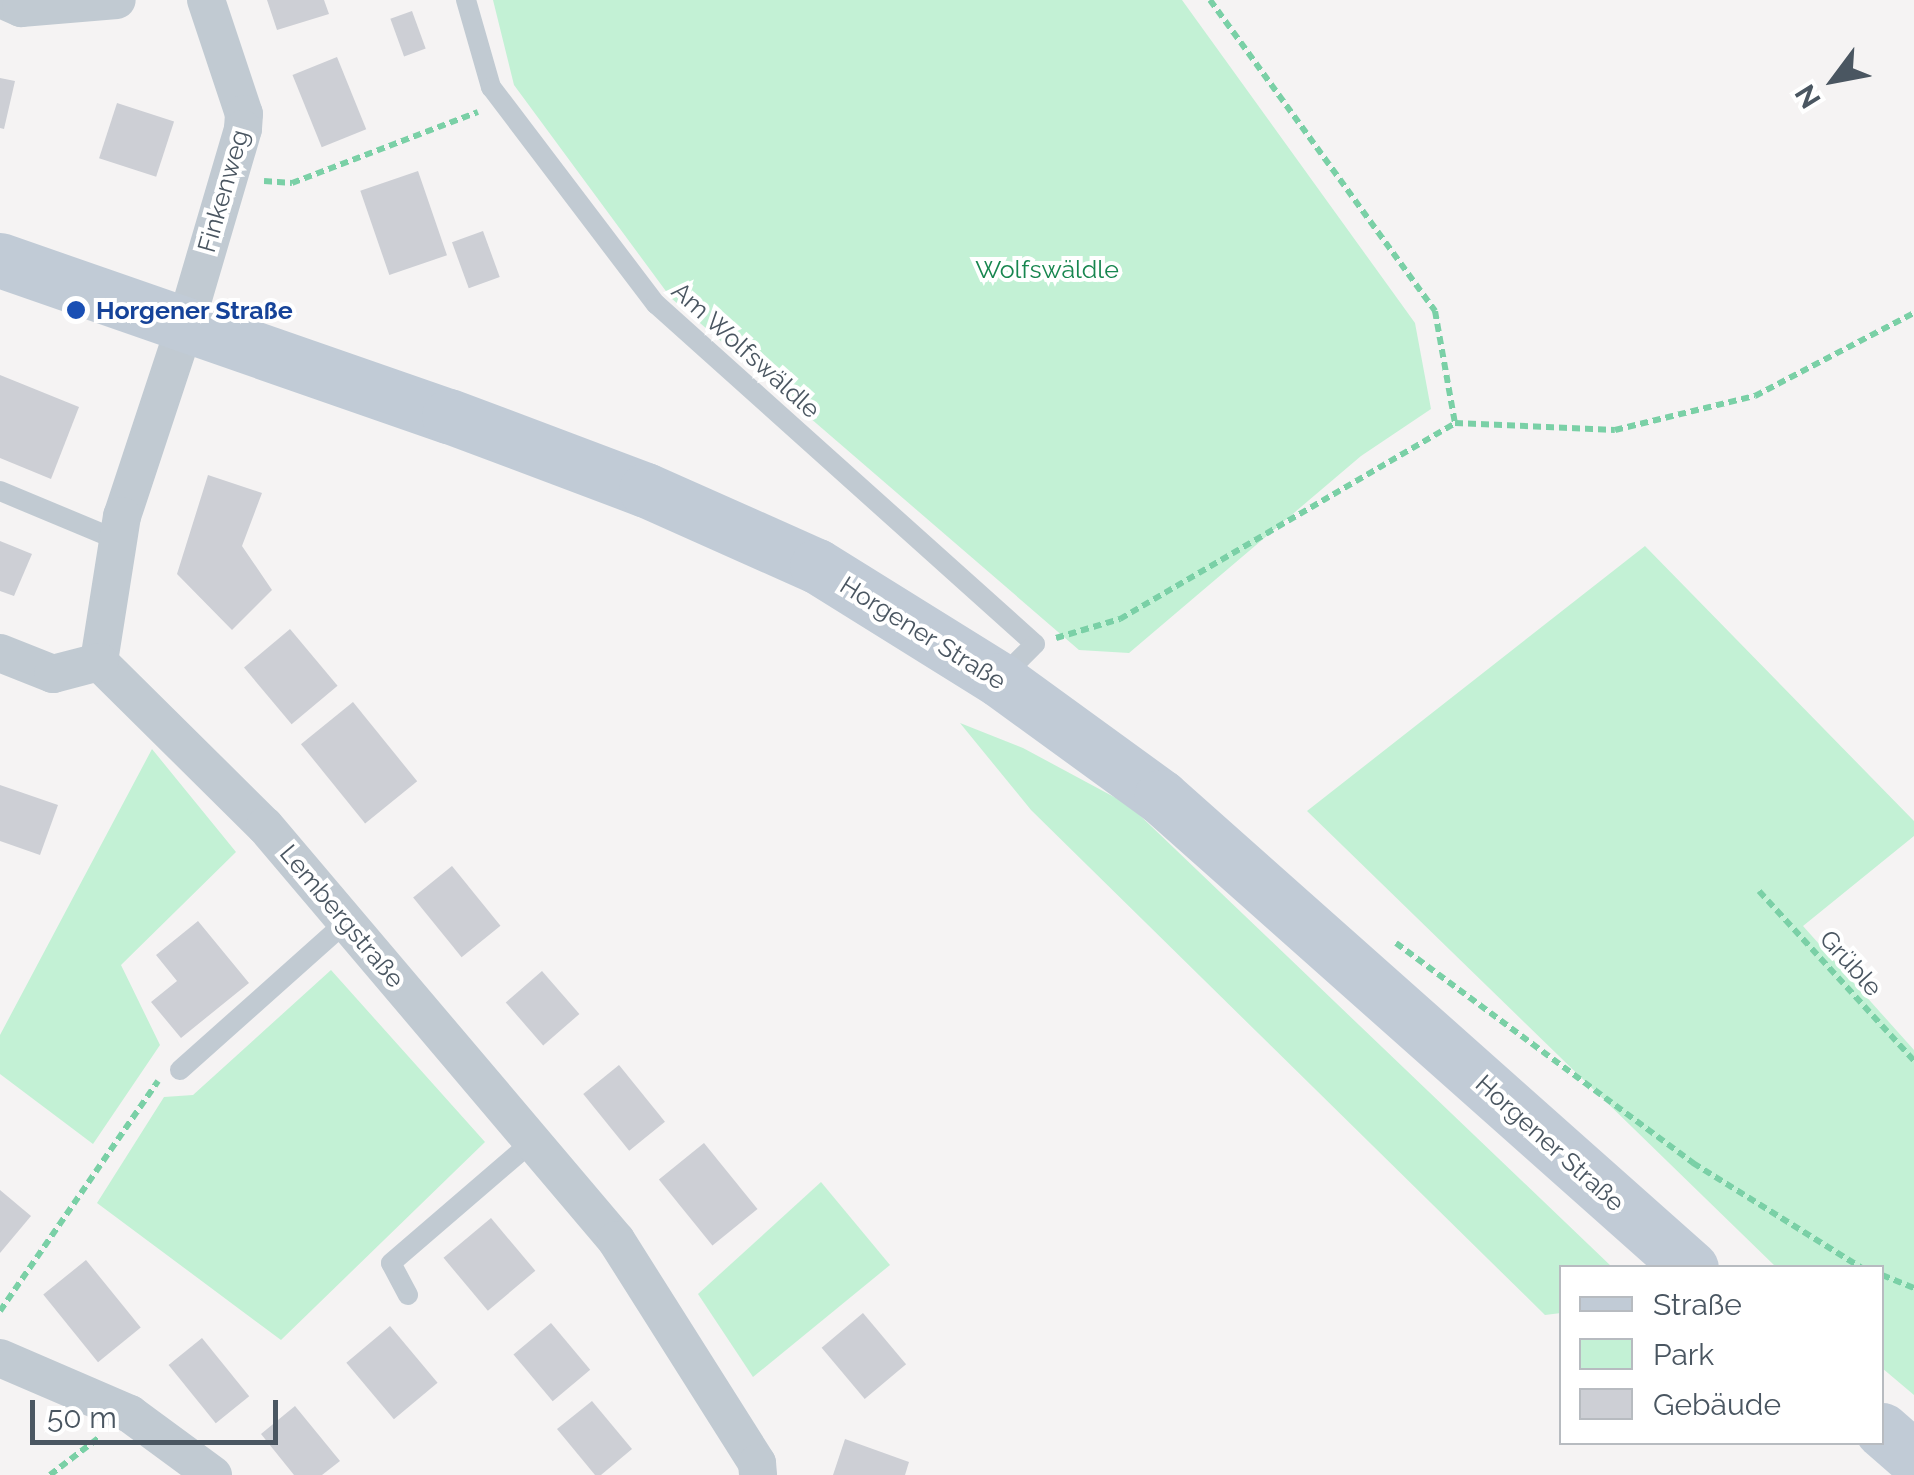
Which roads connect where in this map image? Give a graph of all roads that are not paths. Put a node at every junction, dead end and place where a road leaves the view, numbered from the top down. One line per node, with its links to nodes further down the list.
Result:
1 (3, 0): 2 (street)
2 (116, 0)
3 (206, 0): 6 (street, Finkenweg)
4 (466, 0): 11 (lane, Am Wolfswäldle)
5 (0, 260): 6 (street, Horgener Straße)
6 (186, 326): 8 (street); 11 (street, Horgener Straße)
7 (0, 491): 8 (lane)
8 (118, 540): 10 (street)
9 (1, 656): 10 (street)
10 (99, 662): 12 (street, Lembergstraße)
11 (1017, 662): 15 (street, Horgener Straße)
12 (346, 922): 13 (lane); 14 (street, Lembergstraße)
13 (180, 1070)
14 (532, 1141): 16 (lane); 21 (street, Lembergstraße)
15 (1687, 1265)
16 (408, 1295)
17 (0, 1358): 20 (street)
18 (1884, 1432): 19 (street)
19 (1914, 1458)
20 (213, 1475)
21 (758, 1475)

